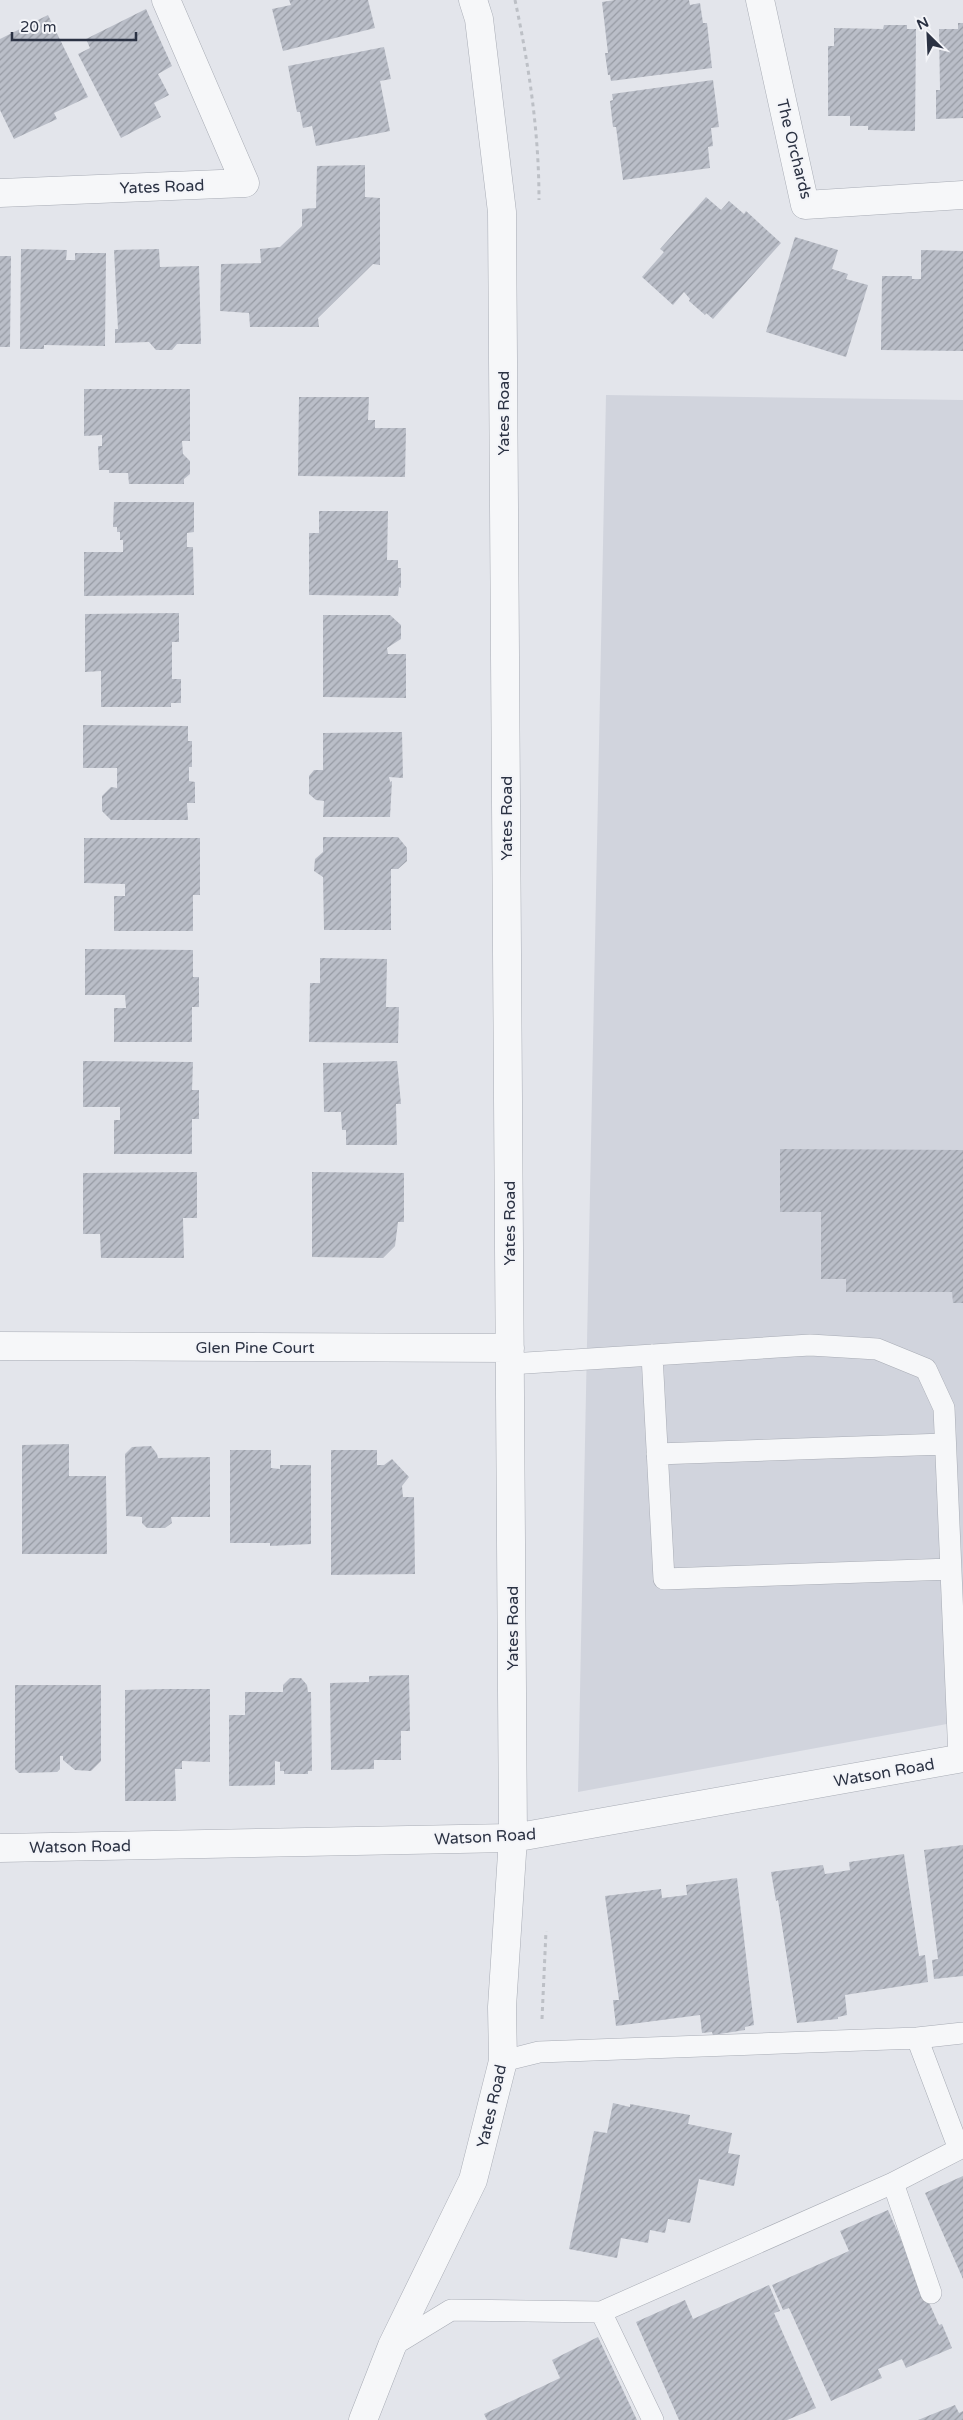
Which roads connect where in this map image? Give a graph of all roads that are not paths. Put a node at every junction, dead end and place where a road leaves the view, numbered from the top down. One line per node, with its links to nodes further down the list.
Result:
1 (166, 0): 4 (street, Yates Road)
2 (473, 0): 8 (street, Yates Road)
3 (760, 0): 5 (street, The Orchards)
4 (0, 193)
5 (963, 195)
6 (0, 1346): 8 (street, Glen Pine Court)
7 (652, 1355): 8 (lane); 9 (lane); 10 (lane)
8 (510, 1356): 13 (street, Yates Road)
9 (946, 1444): 10 (lane); 11 (lane)
10 (657, 1454): 11 (lane)
11 (951, 1568): 12 (lane)
12 (961, 1758): 13 (street, Watson Road)
13 (513, 1838): 14 (street, Watson Road); 17 (street, Yates Road)
14 (0, 1848)
15 (963, 2033): 16 (lane)
16 (917, 2038): 17 (lane); 18 (lane)
17 (503, 2061): 22 (street, Yates Road)
18 (961, 2148): 19 (lane)
19 (893, 2184): 20 (lane); 21 (lane)
20 (931, 2293)
21 (601, 2312): 22 (lane); 24 (lane)
22 (392, 2346): 23 (street, Yates Road)
23 (363, 2420)
24 (653, 2420)

